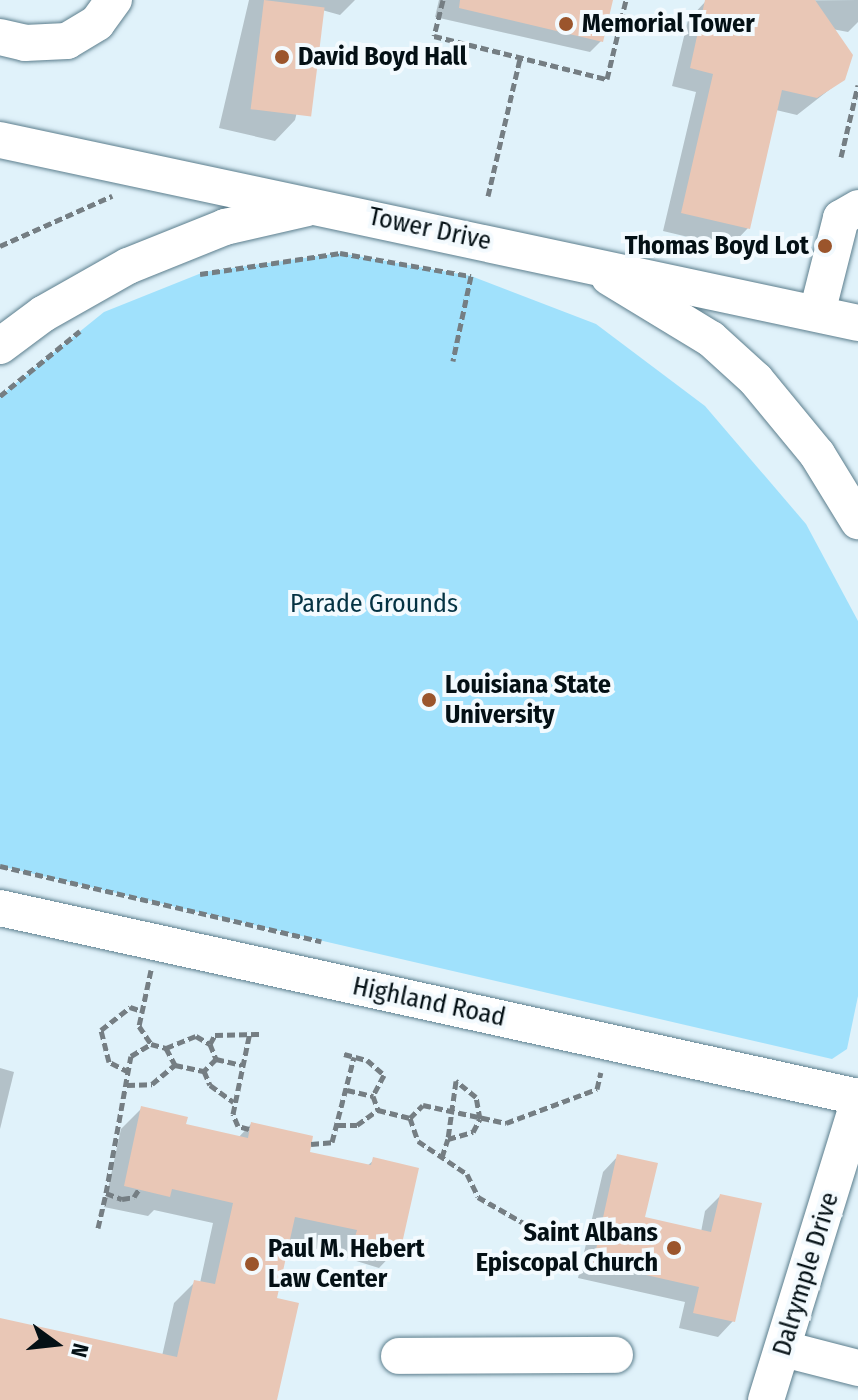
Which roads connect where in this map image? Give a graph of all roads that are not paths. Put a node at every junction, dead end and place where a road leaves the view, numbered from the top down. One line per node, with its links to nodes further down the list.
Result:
1 (114, 0): 2 (street)
2 (0, 37)
3 (0, 140): 4 (street, Tower Drive)
4 (320, 205): 7 (street, Tower Drive); 10 (street)
5 (858, 208): 6 (street)
6 (845, 258): 8 (street)
7 (584, 262): 8 (street, Tower Drive); 11 (street)
8 (817, 313): 9 (street, Tower Drive)
9 (858, 323)
10 (0, 346)
11 (858, 521)
12 (0, 908): 13 (street, Highland Road)
13 (858, 1100): 14 (street, Dalrymple Drive)
14 (784, 1349): 17 (street); 18 (street, Dalrymple Drive)
15 (615, 1355): 16 (street)
16 (399, 1356)
17 (858, 1368)
18 (766, 1400)

